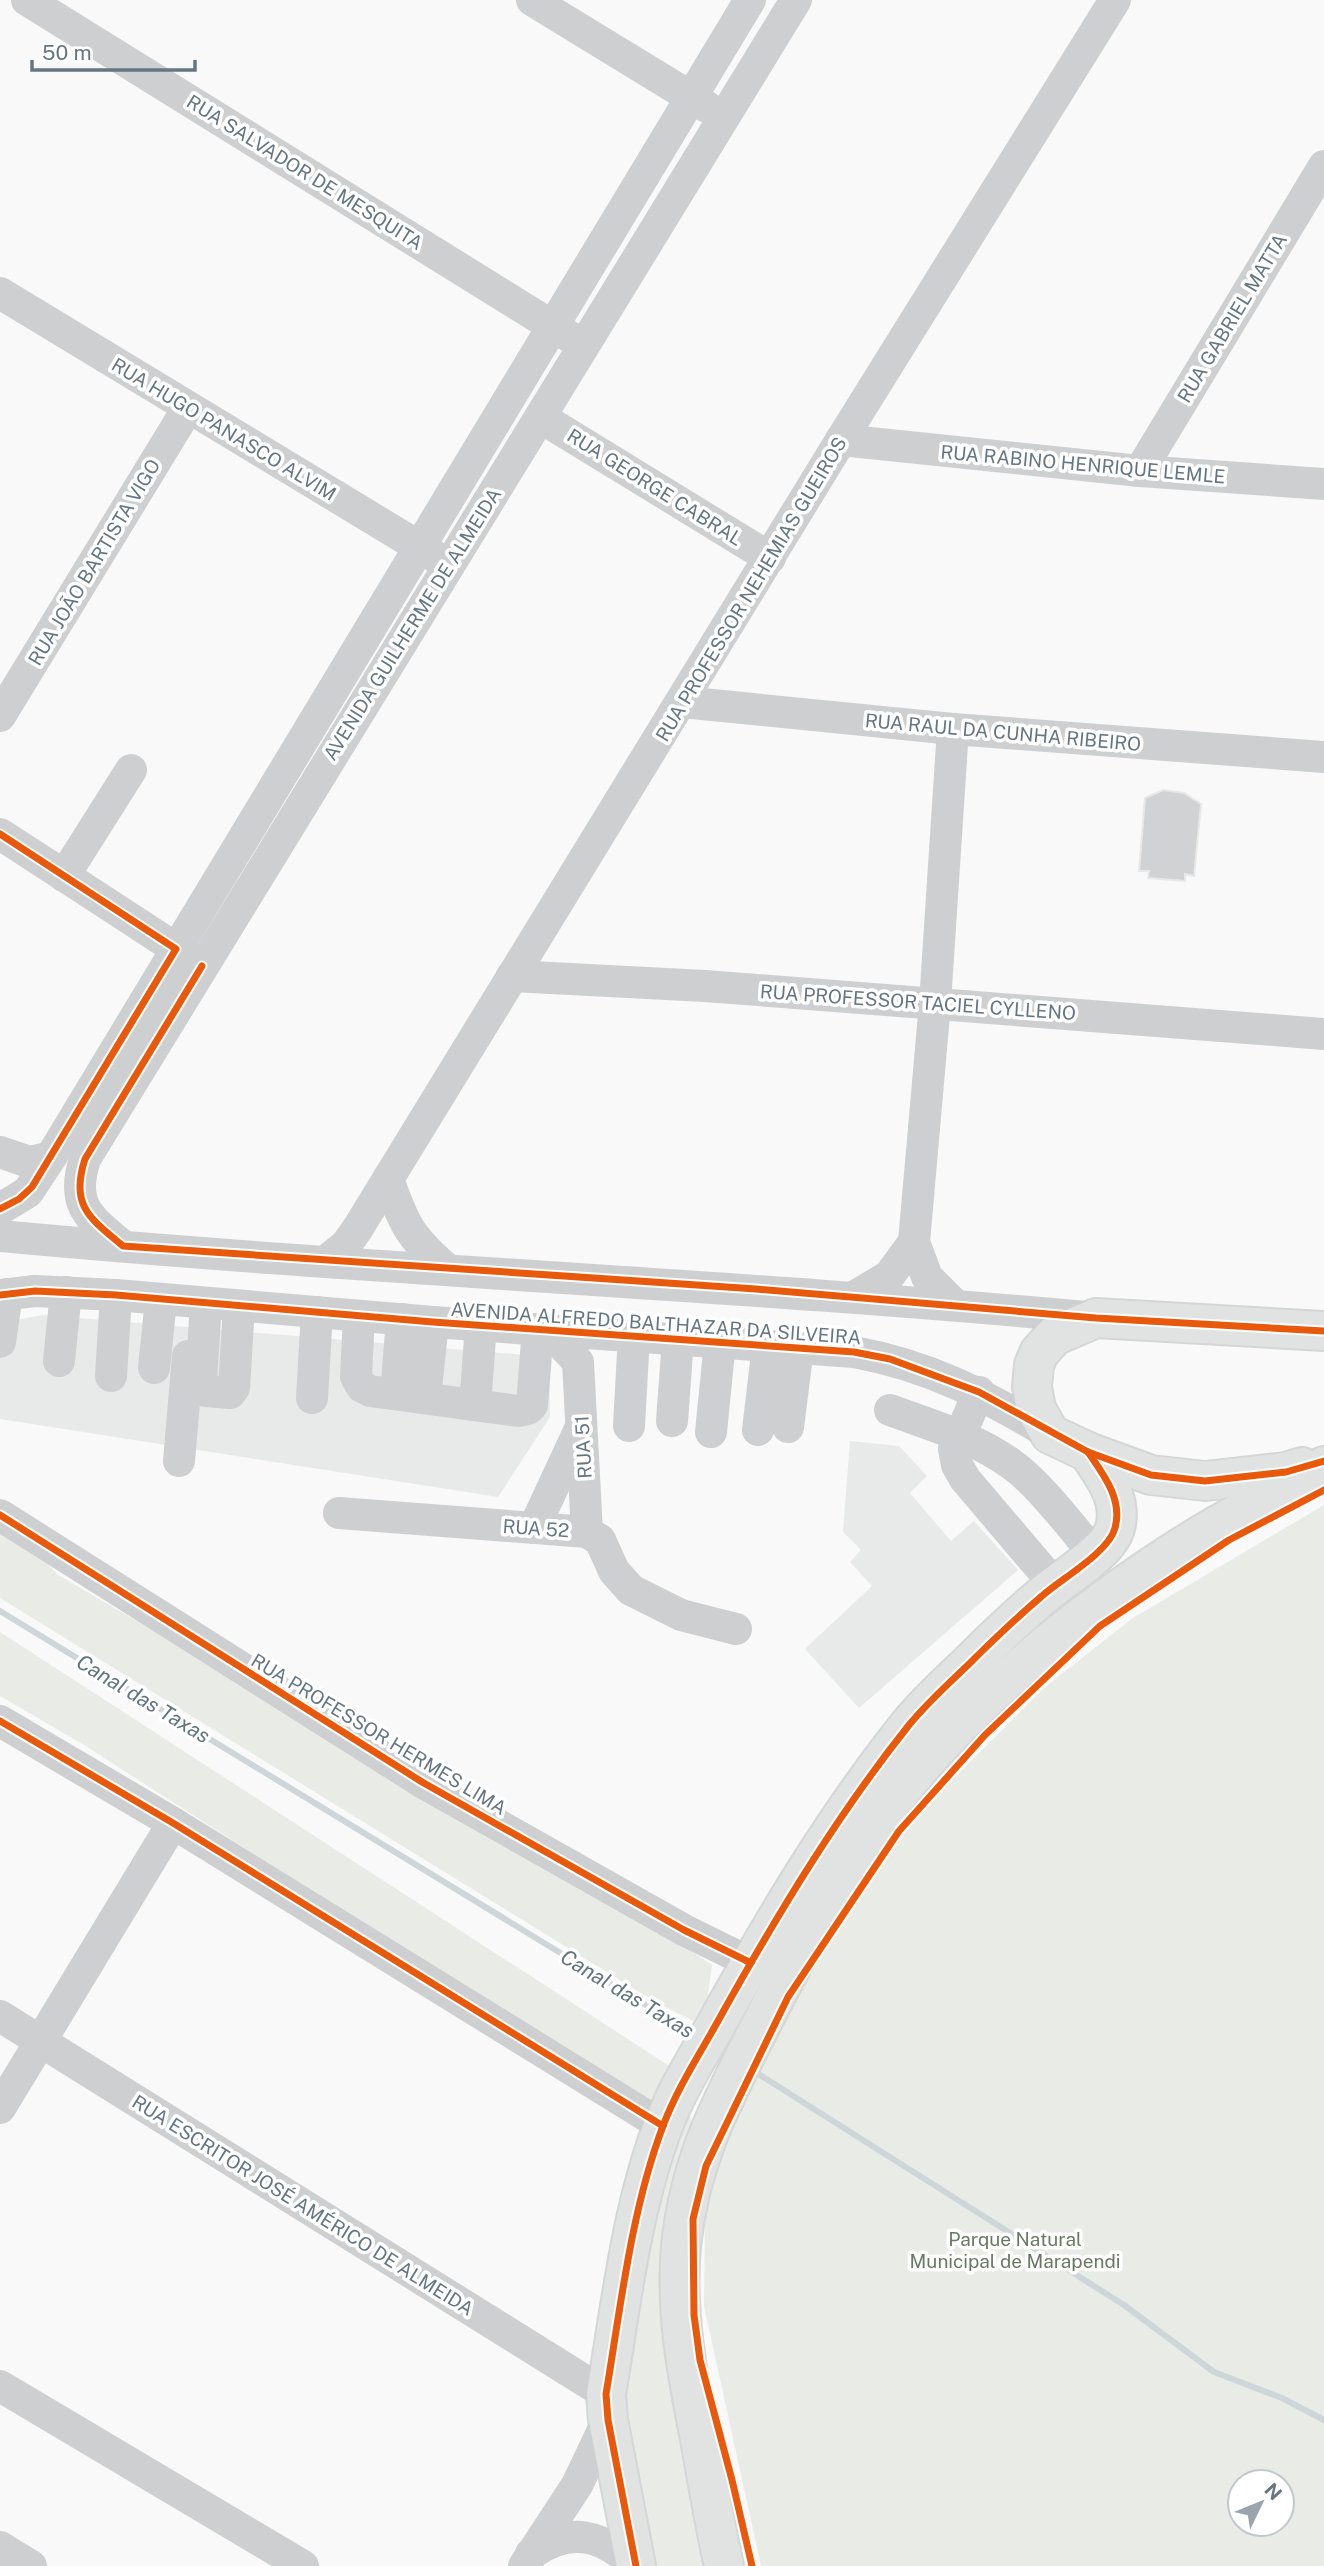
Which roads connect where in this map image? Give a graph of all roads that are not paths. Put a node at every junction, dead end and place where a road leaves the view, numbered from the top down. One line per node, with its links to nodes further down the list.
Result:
1 (27, 0): 10 (street, RUA SALVADOR DE MESQUITA)
2 (532, 0): 6 (street)
3 (750, 0): 6 (street, AVENIDA GUILHERME DE ALMEIDA)
4 (796, 0): 7 (street, AVENIDA GUILHERME DE ALMEIDA)
5 (1115, 0): 14 (street, RUA PROFESSOR NEHEMIAS GUEIROS)
6 (691, 97): 7 (street); 10 (street, AVENIDA GUILHERME DE ALMEIDA)
7 (723, 118): 11 (street, AVENIDA GUILHERME DE ALMEIDA)
8 (1324, 166): 15 (street, RUA GABRIEL MATTA)
9 (0, 293): 12 (street, RUA HUGO PANASCO ALVIM)
10 (553, 326): 11 (street, RUA SALVADOR DE MESQUITA); 17 (street, AVENIDA GUILHERME DE ALMEIDA)
11 (583, 346): 13 (street, AVENIDA GUILHERME DE ALMEIDA)
12 (188, 408): 17 (street, RUA HUGO PANASCO ALVIM); 21 (street, RUA JOÃO BARTISTA VIGO)
13 (540, 416): 18 (street, RUA GEORGE CABRAL); 19 (street, AVENIDA GUILHERME DE ALMEIDA)
14 (841, 440): 15 (street, RUA RABINO HENRIQUE LEMLE); 18 (street, RUA PROFESSOR NEHEMIAS GUEIROS)
15 (1140, 471): 16 (street, RUA RABINO HENRIQUE LEMLE)
16 (1324, 484)
17 (419, 547): 19 (street, RUA HUGO PANASCO ALVIM); 27 (street, AVENIDA GUILHERME DE ALMEIDA)
18 (770, 558): 20 (street, RUA PROFESSOR NEHEMIAS GUEIROS)
19 (448, 566): 27 (street, AVENIDA GUILHERME DE ALMEIDA)
20 (682, 702): 22 (street, RUA RAUL DA CUNHA RIBEIRO); 28 (street, RUA PROFESSOR NEHEMIAS GUEIROS)
21 (0, 716)
22 (953, 729): 23 (street, RUA RAUL DA CUNHA RIBEIRO); 29 (street)
23 (1324, 757)
24 (131, 770): 26 (street)
25 (0, 834): 26 (street)
26 (64, 876): 27 (street)
27 (189, 957): 32 (street, AVENIDA GUILHERME DE ALMEIDA); 37 (street, AVENIDA GUILHERME DE ALMEIDA)
28 (512, 976): 29 (street, RUA PROFESSOR TACIEL CYLLENO); 33 (street, RUA PROFESSOR NEHEMIAS GUEIROS)
29 (935, 1003): 30 (street, RUA PROFESSOR TACIEL CYLLENO); 36 (street)
30 (1324, 1034)
31 (0, 1152): 32 (street)
32 (51, 1157): 34 (street, AVENIDA GUILHERME DE ALMEIDA)
33 (388, 1179): 38 (street, RUA PROFESSOR NEHEMIAS GUEIROS); 39 (street)
34 (0, 1209)
35 (0, 1236): 37 (street, AVENIDA ALFREDO BALTHAZAR DA SILVEIRA)
36 (914, 1242): 43 (street); 45 (street)
37 (123, 1246): 38 (street, AVENIDA ALFREDO BALTHAZAR DA SILVEIRA)
38 (326, 1261): 39 (street, AVENIDA ALFREDO BALTHAZAR DA SILVEIRA)
39 (447, 1269): 43 (street, AVENIDA ALFREDO BALTHAZAR DA SILVEIRA)
40 (66, 1292): 41 (street, AVENIDA ALFREDO BALTHAZAR DA SILVEIRA); 42 (street, AVENIDA ALFREDO BALTHAZAR DA SILVEIRA); 60 (street)
41 (4, 1294): 57 (street)
42 (117, 1295): 44 (street, AVENIDA ALFREDO BALTHAZAR DA SILVEIRA); 63 (street)
43 (854, 1297): 45 (street, AVENIDA ALFREDO BALTHAZAR DA SILVEIRA)
44 (160, 1300): 49 (street, AVENIDA ALFREDO BALTHAZAR DA SILVEIRA); 62 (street)
45 (955, 1305): 50 (street, AVENIDA ALFREDO BALTHAZAR DA SILVEIRA)
46 (239, 1306): 47 (street, AVENIDA ALFREDO BALTHAZAR DA SILVEIRA); 49 (street, AVENIDA ALFREDO BALTHAZAR DA SILVEIRA); 49 (street)
47 (317, 1312): 48 (street, AVENIDA ALFREDO BALTHAZAR DA SILVEIRA); 66 (street)
48 (359, 1315): 51 (street, AVENIDA ALFREDO BALTHAZAR DA SILVEIRA); 65 (street)
49 (205, 1318): 77 (street)
50 (1096, 1318): 54 (main road, AVENIDA ALFREDO BALTHAZAR DA SILVEIRA); 74 (main road)
51 (418, 1320): 52 (street, AVENIDA ALFREDO BALTHAZAR DA SILVEIRA); 65 (street)
52 (481, 1325): 53 (street, AVENIDA ALFREDO BALTHAZAR DA SILVEIRA); 67 (street)
53 (544, 1330): 55 (street, AVENIDA ALFREDO BALTHAZAR DA SILVEIRA); 61 (street); 67 (street)
54 (1324, 1331)
55 (623, 1335): 56 (street, AVENIDA ALFREDO BALTHAZAR DA SILVEIRA); 61 (street); 71 (street)
56 (678, 1339): 58 (street, AVENIDA ALFREDO BALTHAZAR DA SILVEIRA); 69 (street)
57 (0, 1342)
58 (720, 1342): 59 (street, AVENIDA ALFREDO BALTHAZAR DA SILVEIRA); 73 (street)
59 (783, 1347): 64 (street, AVENIDA ALFREDO BALTHAZAR DA SILVEIRA); 72 (street)
60 (59, 1361)
61 (578, 1362): 70 (street, RUA 51)
62 (154, 1367)
63 (111, 1376)
64 (979, 1392): 74 (street, AVENIDA ALFREDO BALTHAZAR DA SILVEIRA); 75 (street)
65 (411, 1396): 67 (street)
66 (312, 1398)
67 (475, 1405)
68 (890, 1410): 75 (street)
69 (672, 1421)
70 (582, 1425): 81 (street); 82 (street, RUA 51)
71 (629, 1426)
72 (773, 1429)
73 (711, 1432)
74 (1051, 1434): 76 (main road, AVENIDA ALFREDO BALTHAZAR DA SILVEIRA)
75 (959, 1435): 83 (street); 84 (street)
76 (1088, 1452): 78 (main road, AVENIDA ALFREDO BALTHAZAR DA SILVEIRA); 83 (main road)
77 (179, 1461)
78 (1324, 1463): 100 (main road)
79 (339, 1513): 81 (street, RUA 52)
80 (0, 1515): 88 (street, RUA PROFESSOR HERMES LIMA)
81 (534, 1528): 82 (street, RUA 52)
82 (587, 1532): 85 (street, RUA 52)
83 (1095, 1554): 84 (main road)
84 (1055, 1585): 88 (main road)
85 (736, 1629)
86 (0, 1721): 87 (street)
87 (173, 1823): 90 (street); 92 (street)
88 (747, 1969): 92 (main road)
89 (0, 2016): 90 (street, RUA ESCRITOR JOSÉ AMÉRICO DE ALMEIDA)
90 (42, 2042): 91 (street); 94 (street, RUA ESCRITOR JOSÉ AMÉRICO DE ALMEIDA)
91 (0, 2108)
92 (670, 2112): 94 (main road)
93 (0, 2386): 98 (street)
94 (607, 2407): 96 (street); 99 (main road)
95 (0, 2547): 97 (street)
96 (527, 2560): 99 (street)
97 (31, 2566)
98 (303, 2566)
99 (635, 2566)
100 (724, 2566)

